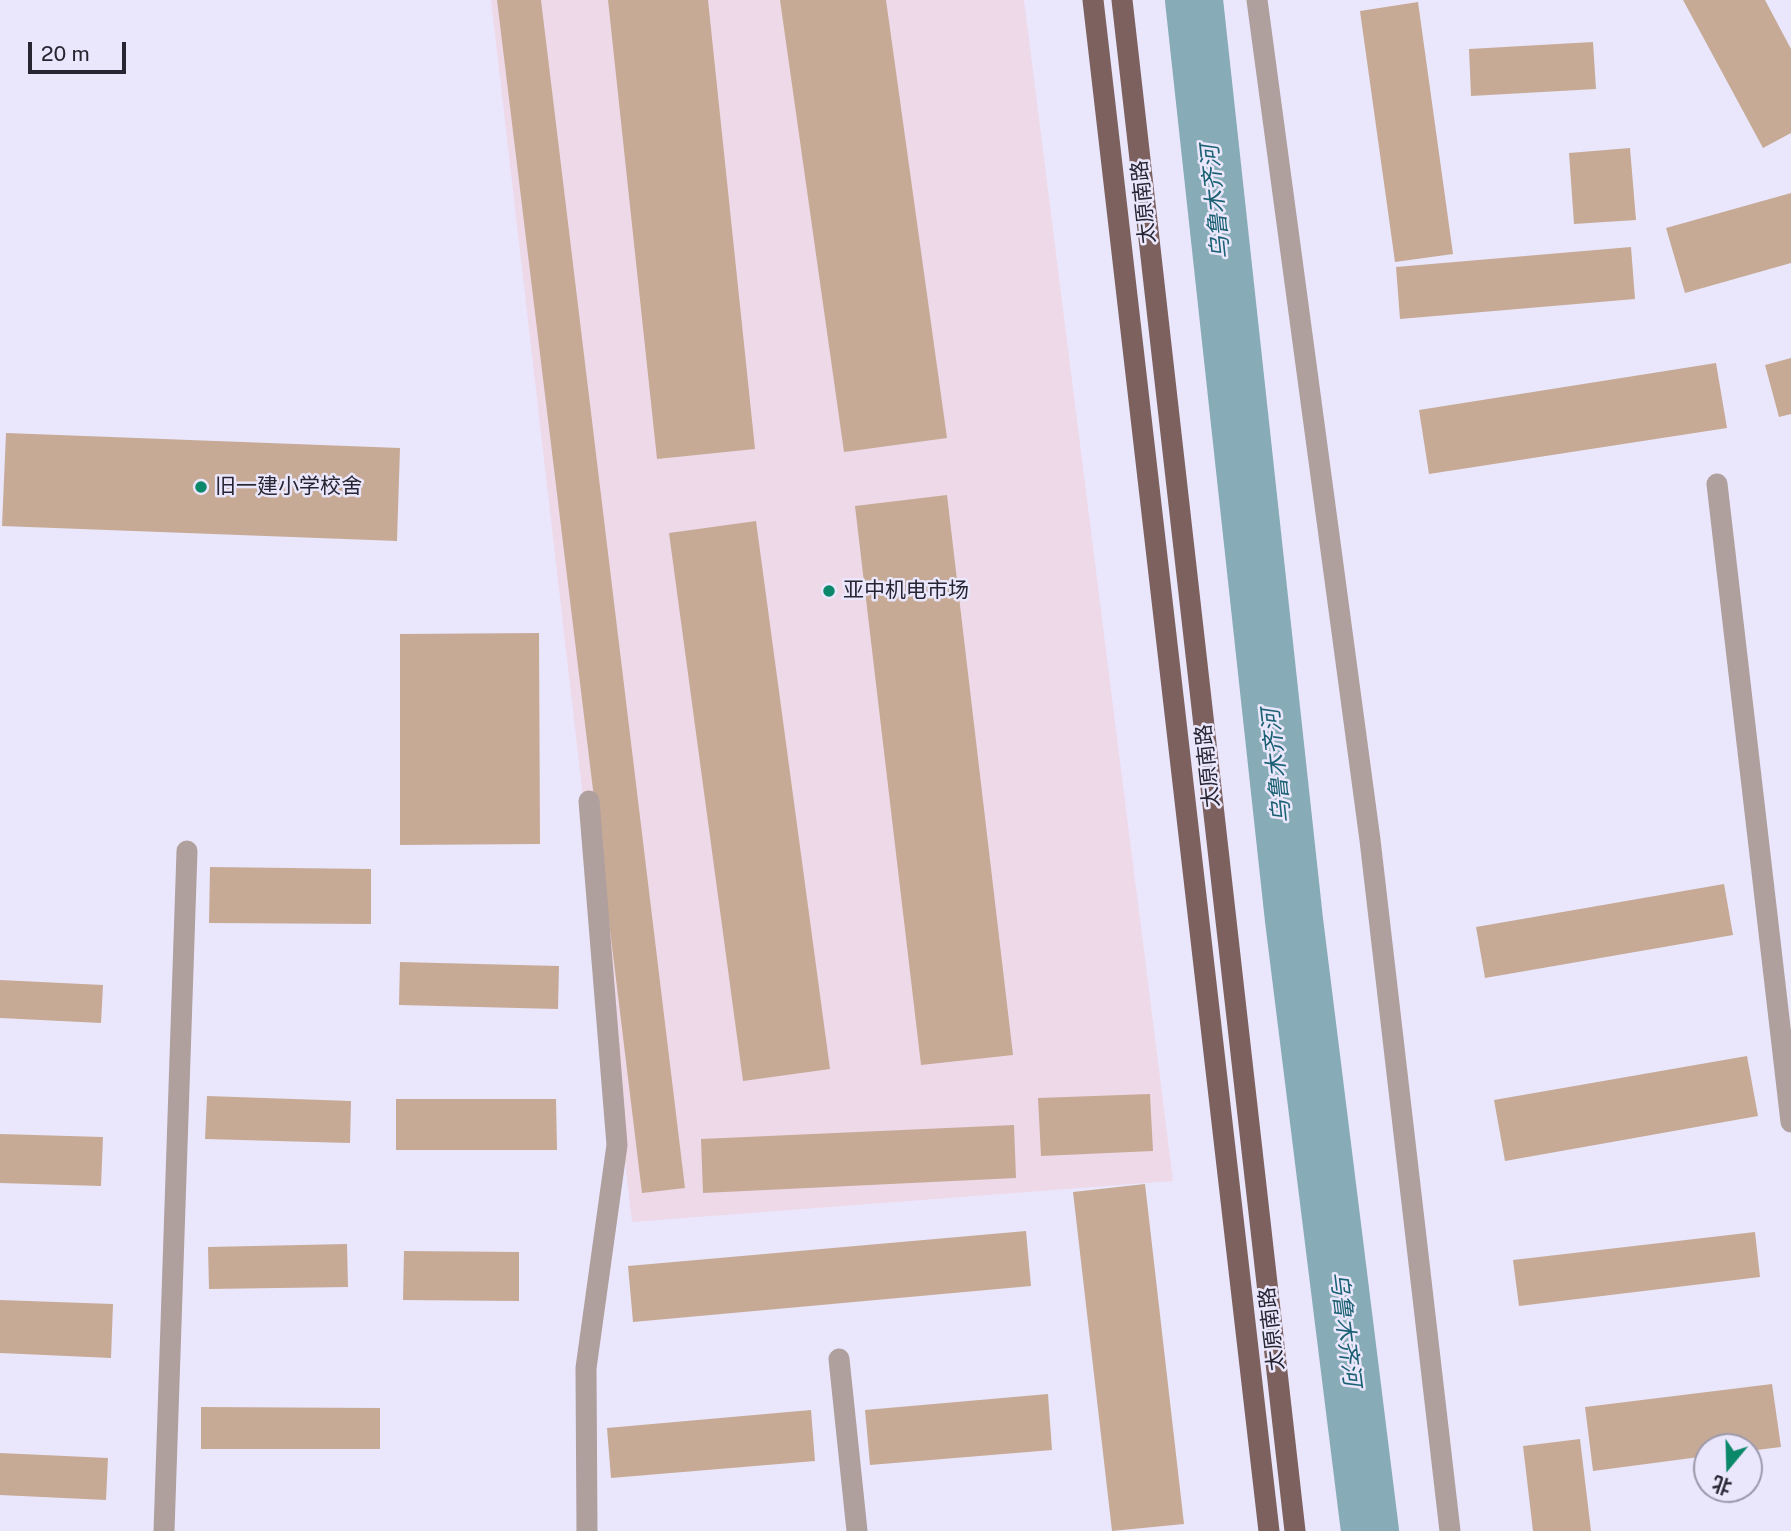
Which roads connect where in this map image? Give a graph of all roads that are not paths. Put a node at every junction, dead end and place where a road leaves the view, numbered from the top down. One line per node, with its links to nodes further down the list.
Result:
1 (1093, 0): 13 (main road)
2 (1122, 0): 14 (main road, 太原南路)
3 (1257, 0): 15 (street)
4 (1717, 484): 7 (street)
5 (589, 801): 11 (street)
6 (187, 851): 10 (street)
7 (1786, 1021): 8 (street)
8 (1791, 1122)
9 (839, 1359): 12 (street)
10 (164, 1531)
11 (587, 1531)
12 (857, 1531)
13 (1269, 1531)
14 (1295, 1531)
15 (1450, 1531)

